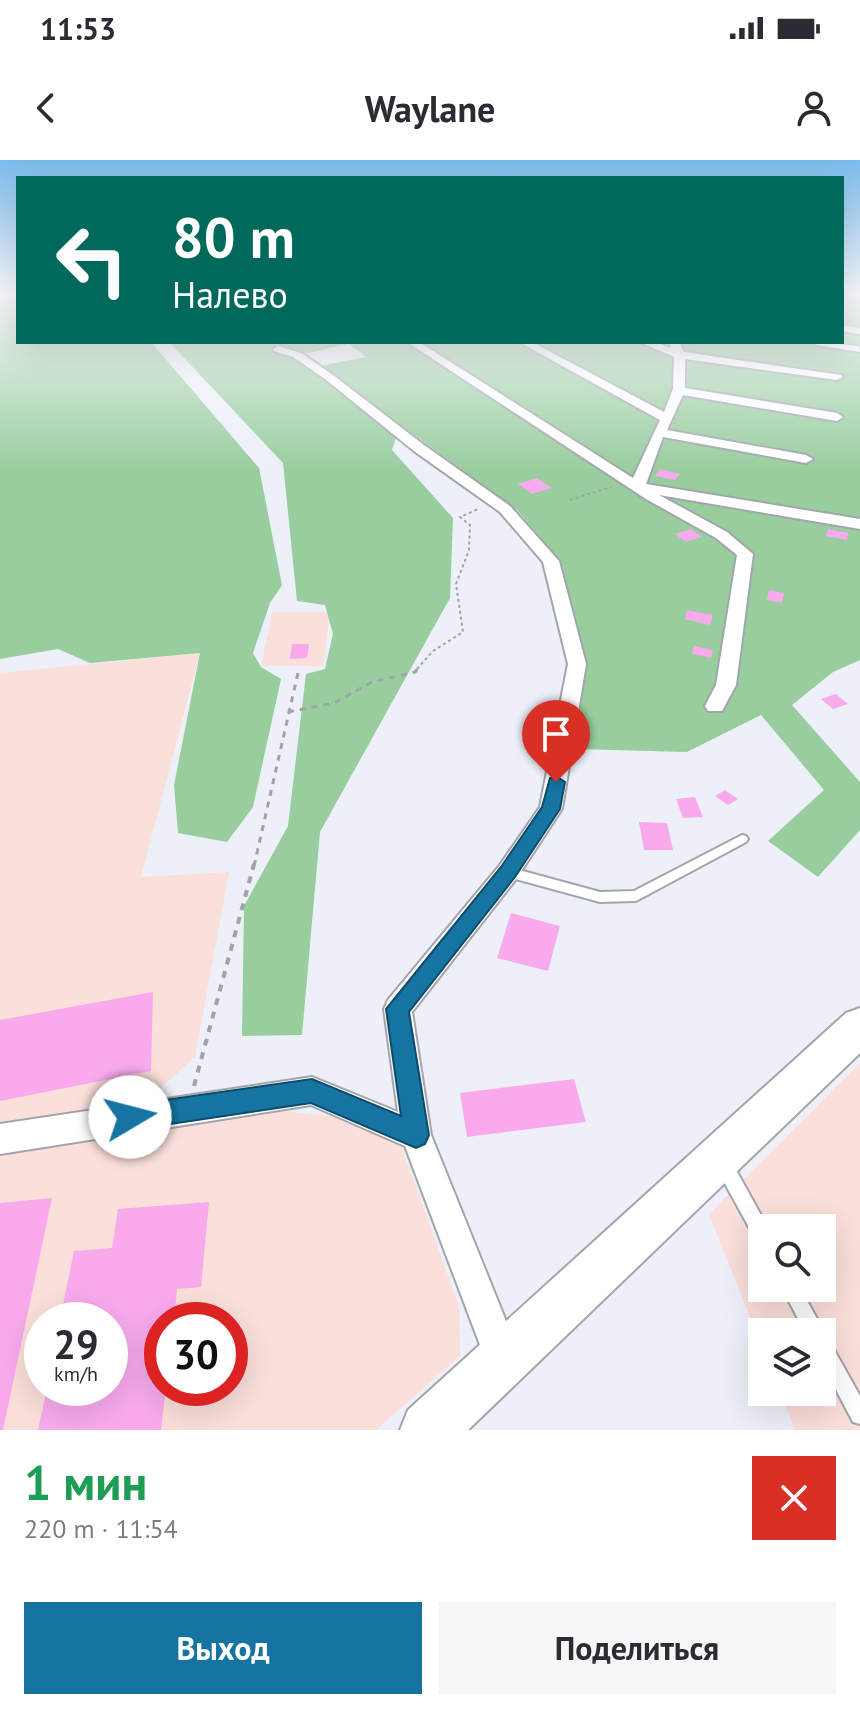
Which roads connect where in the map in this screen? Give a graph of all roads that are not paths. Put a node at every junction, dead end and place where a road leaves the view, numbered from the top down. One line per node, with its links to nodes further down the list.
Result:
1 (288, 352): 15 (street)
2 (428, 352): 11 (street)
3 (541, 352): 9 (street)
4 (677, 352): 7 (street)
5 (696, 352): 6 (street)
6 (837, 377)
7 (679, 391): 8 (street); 9 (street)
8 (837, 417)
9 (663, 426): 10 (street); 11 (street)
10 (806, 459)
11 (634, 484): 12 (street); 13 (street)
12 (860, 524)
13 (715, 706)
14 (742, 839): 15 (lane)
15 (508, 872): 17 (street)
16 (860, 1026): 19 (street)
17 (416, 1135): 18 (street); 21 (street)
18 (0, 1139)
19 (720, 1157): 20 (lane); 21 (street)
20 (751, 1214)
21 (504, 1361): 24 (street)
22 (836, 1371): 23 (lane)
23 (860, 1415)
24 (428, 1430)

